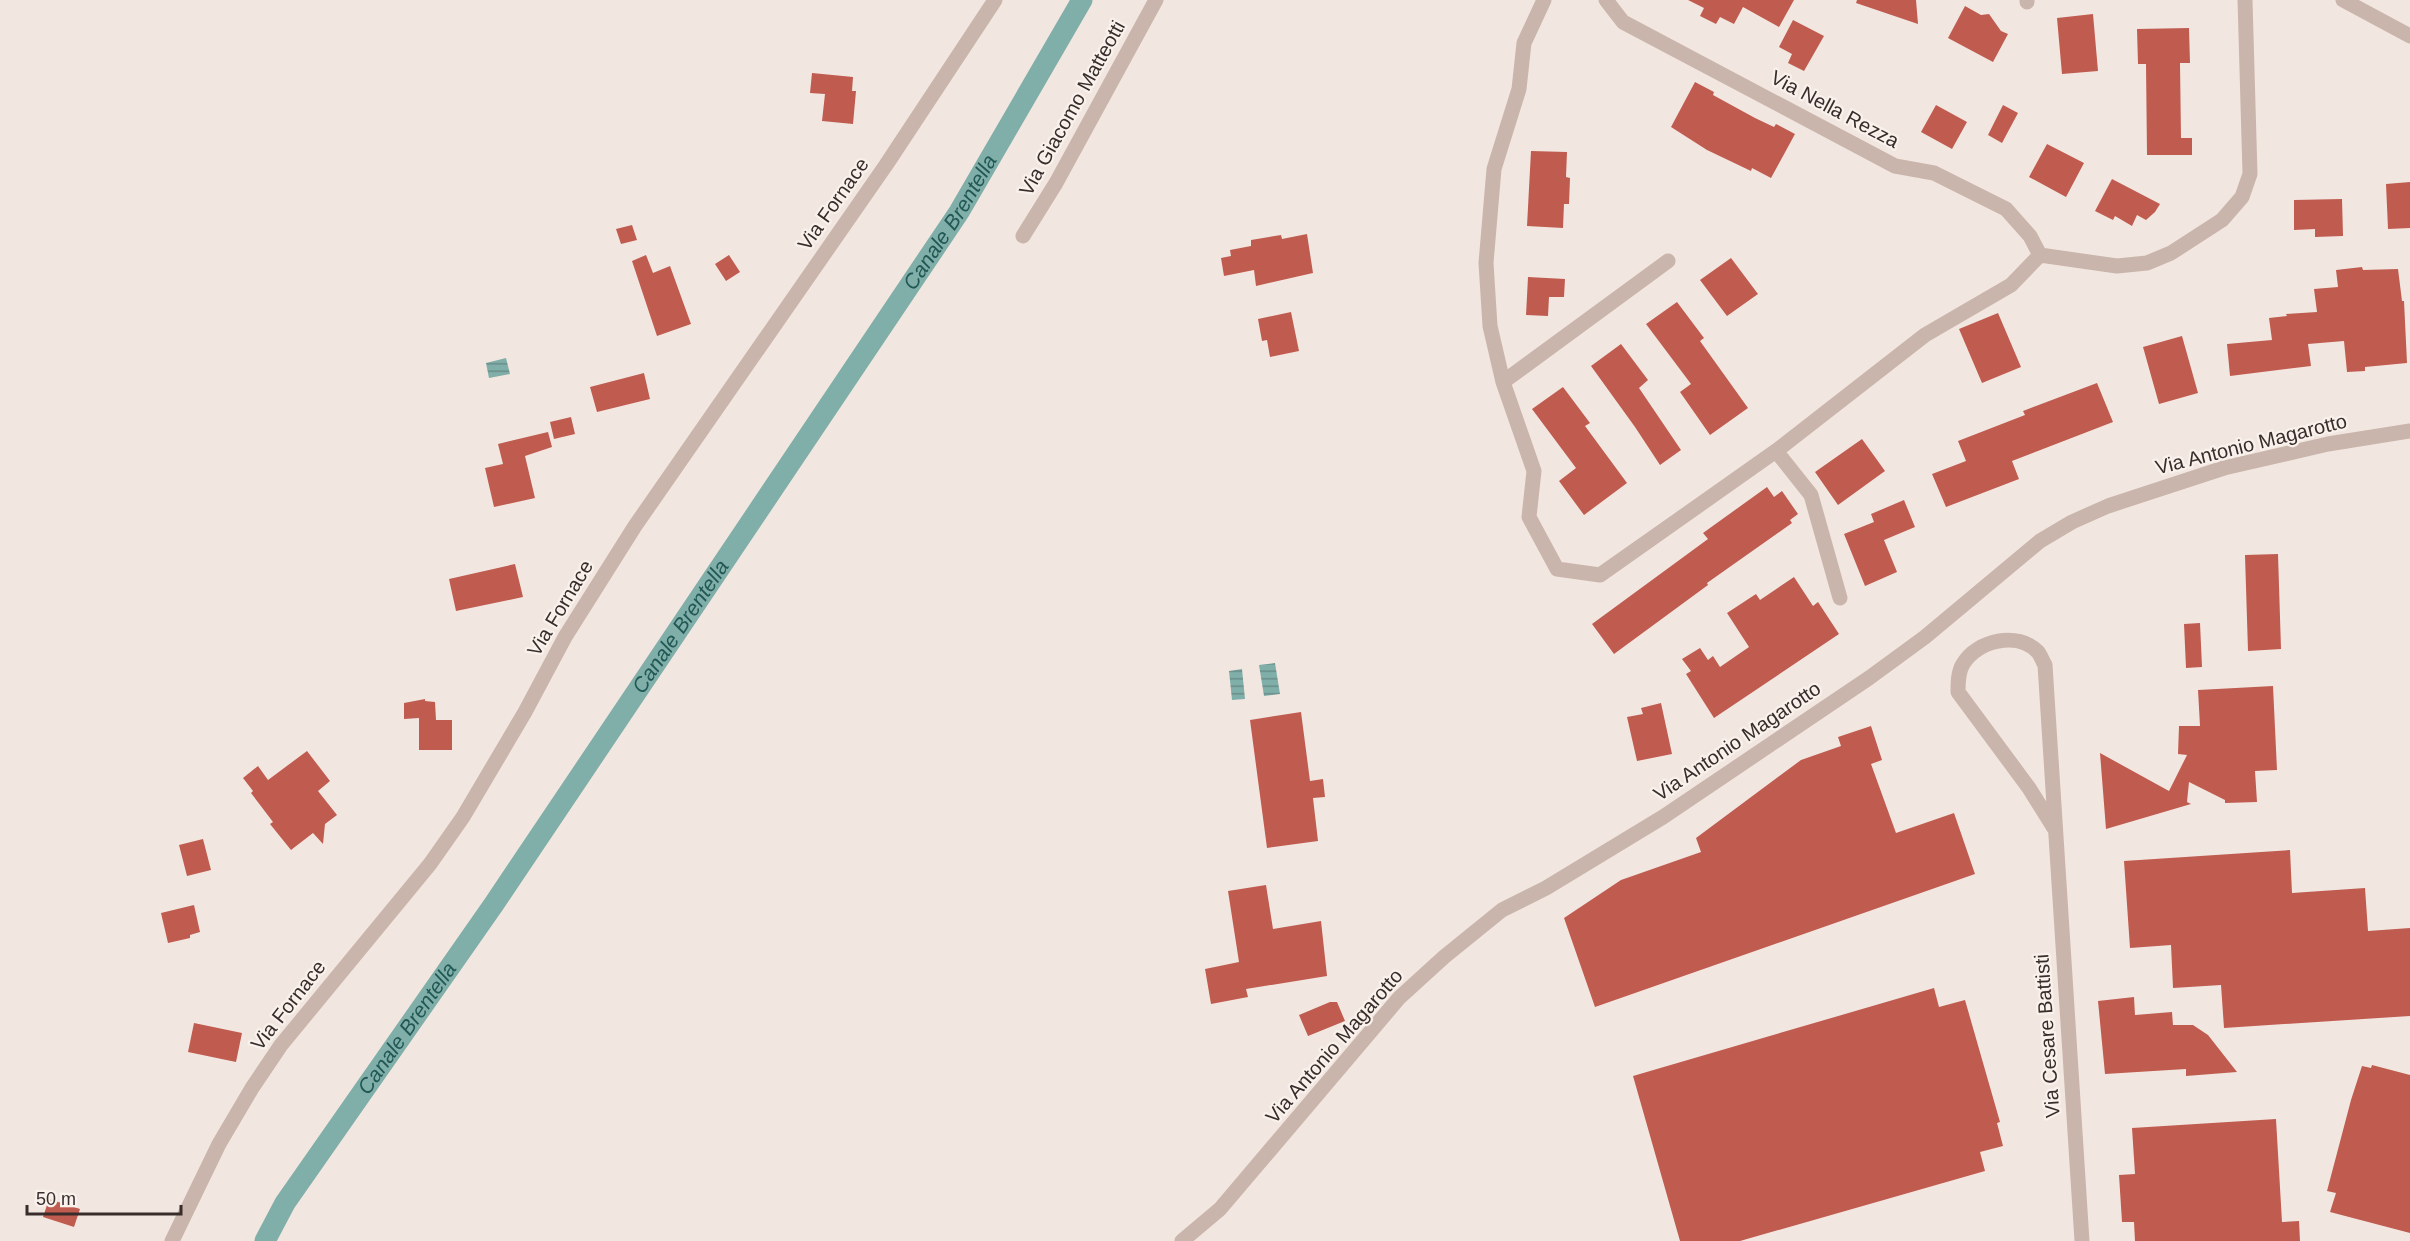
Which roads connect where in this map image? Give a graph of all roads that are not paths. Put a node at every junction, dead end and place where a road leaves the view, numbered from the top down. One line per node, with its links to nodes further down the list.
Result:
1 (995, 0): 16 (street, Via Fornace)
2 (1156, 0): 8 (street, Via Giacomo Matteotti)
3 (1544, 0): 11 (street)
4 (1606, 0): 9 (street, Via Nella Rezza)
5 (2246, 0): 9 (street)
6 (2343, 0): 7 (street)
7 (2410, 36)
8 (1023, 236)
9 (2040, 255): 13 (street)
10 (1668, 261): 11 (street)
11 (1503, 382): 13 (street)
12 (2410, 431): 17 (street, Via Antonio Magarotto)
13 (1776, 451): 14 (street)
14 (1840, 598)
15 (2054, 828): 15 (street, Via Cesare Battisti); 18 (street, Via Cesare Battisti)
16 (172, 1241)
17 (1182, 1241)
18 (2082, 1241)

